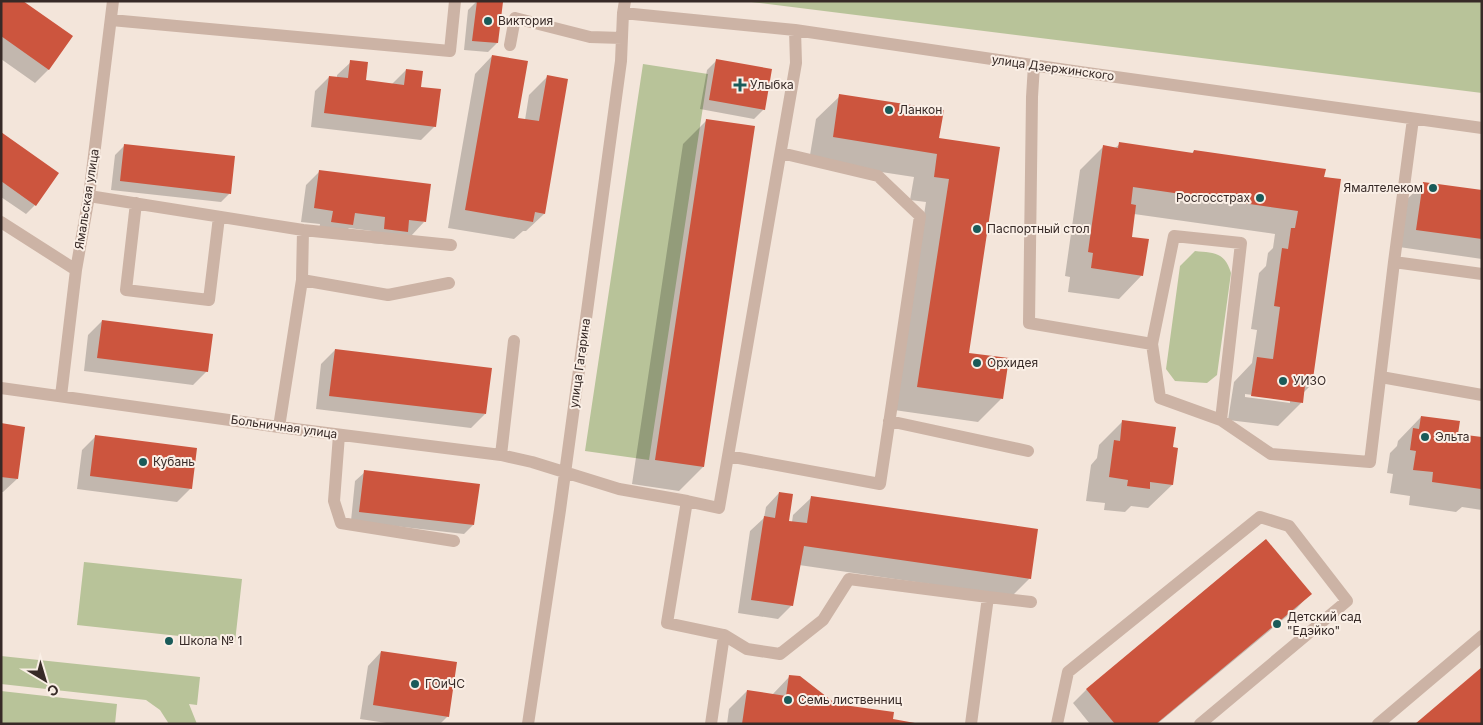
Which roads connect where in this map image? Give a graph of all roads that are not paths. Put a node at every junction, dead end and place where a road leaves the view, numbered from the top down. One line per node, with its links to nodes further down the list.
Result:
1 (113, 1): 4 (street, Ямальская улица)
2 (455, 1): 4 (street)
3 (624, 7): 5 (street, улица Дзержинского); 6 (street, улица Гагарина)
4 (111, 20): 12 (street, Ямальская улица)
5 (795, 30): 8 (street, улица Дзержинского); 11 (street)
6 (622, 38): 7 (street); 36 (street, улица Гагарина)
7 (510, 45)
8 (1034, 65): 9 (street, улица Дзержинского); 24 (street)
9 (1413, 119): 10 (street, улица Дзержинского); 18 (street)
10 (1482, 128)
11 (781, 153): 30 (street); 35 (street)
12 (89, 196): 13 (street); 19 (street, Ямальская улица)
13 (136, 203): 14 (street); 14 (street)
14 (219, 217): 16 (street)
15 (1, 222): 19 (street)
16 (303, 230): 17 (street); 21 (street)
17 (451, 245)
18 (1394, 262): 20 (street); 25 (street)
19 (76, 270): 28 (street, Ямальская улица)
20 (1482, 274)
21 (302, 280): 22 (street); 31 (street)
22 (449, 283)
23 (514, 342): 34 (street)
24 (1152, 344): 29 (street); 29 (street)
25 (1381, 377): 27 (street); 29 (street)
26 (1, 388): 28 (street, Больничная улица)
27 (1482, 395)
28 (61, 396): 31 (street, Больничная улица)
29 (1221, 420)
30 (889, 421): 33 (street); 35 (street)
31 (279, 427): 32 (street, Больничная улица)
32 (339, 434): 34 (street, Больничная улица); 38 (street)
33 (1028, 451)
34 (501, 455): 36 (street, Больничная улица)
35 (728, 456): 37 (street, Больничная улица)
36 (565, 472): 37 (street, Больничная улица); 43 (street, улица Гагарина)
37 (687, 501): 41 (street)
38 (454, 540)
39 (988, 598): 40 (street); 41 (street); 45 (street)
40 (1031, 602)
41 (724, 635): 44 (street)
42 (1482, 636): 48 (street)
43 (528, 724)
44 (711, 724)
45 (970, 724)
46 (1057, 724): 47 (street)
47 (1200, 724)
48 (1378, 724)

